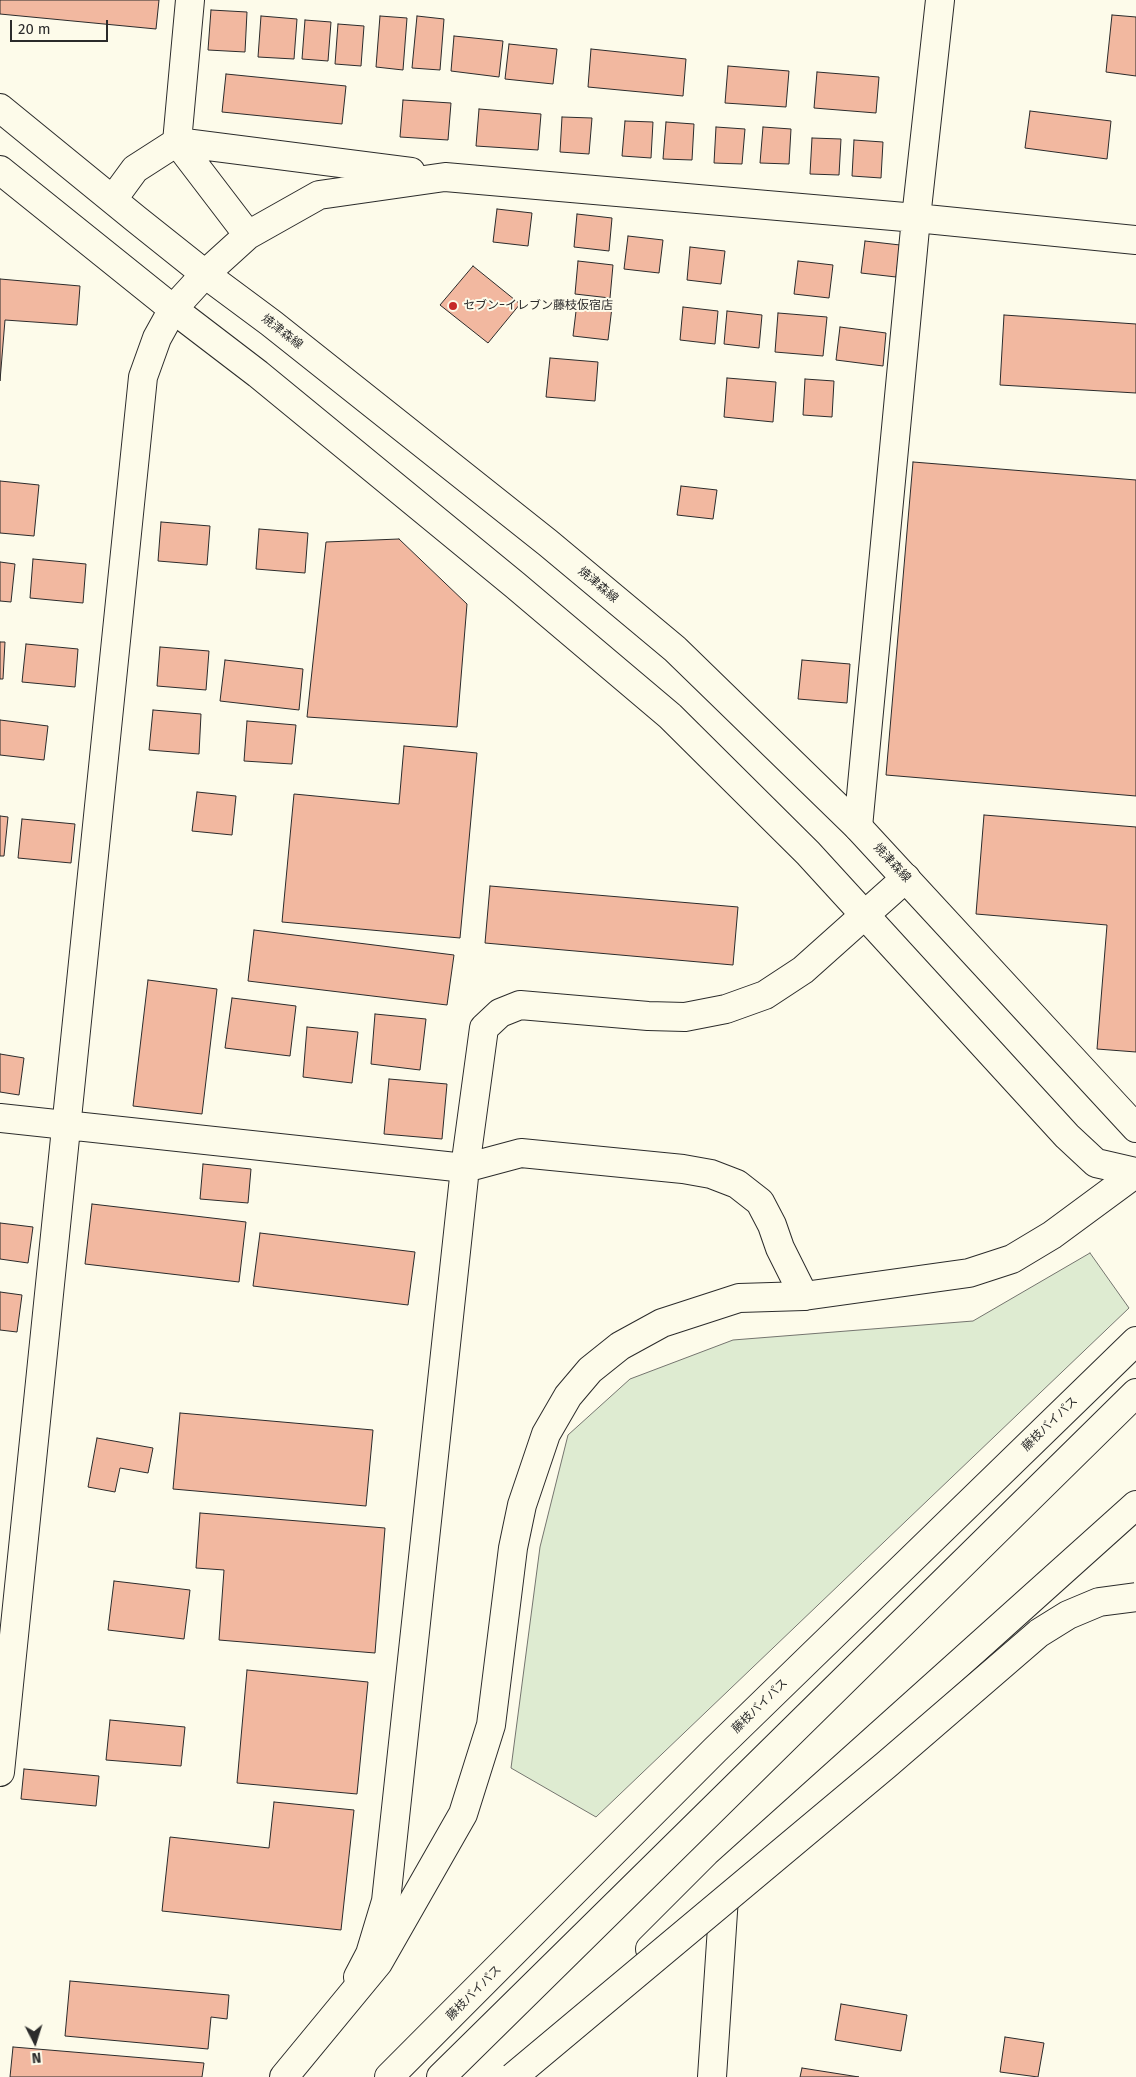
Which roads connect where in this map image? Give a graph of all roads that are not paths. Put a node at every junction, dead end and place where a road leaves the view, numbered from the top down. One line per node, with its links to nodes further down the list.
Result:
1 (190, 0): 4 (main road)
2 (940, 0): 8 (main road)
3 (0, 108): 7 (main road, 焼津森線)
4 (177, 142): 6 (main road); 7 (main road); 9 (main road)
5 (0, 170): 12 (main road)
6 (445, 177): 8 (main road); 9 (main road)
7 (113, 199): 11 (main road, 焼津森線)
8 (916, 218): 10 (main road); 13 (main road)
9 (248, 235): 11 (main road)
10 (1136, 240)
11 (205, 274): 12 (main road); 13 (main road, 焼津森線)
12 (173, 309): 15 (main road); 17 (main road)
13 (858, 827): 14 (main road, 焼津森線)
14 (906, 878): 15 (main road); 18 (main road, 焼津森線)
15 (865, 914): 19 (main road); 20 (main road)
16 (0, 1118): 17 (main road)
17 (68, 1125): 19 (main road); 26 (main road)
18 (1136, 1128)
19 (465, 1168): 21 (main road); 28 (main road)
20 (1136, 1173): 21 (main road)
21 (804, 1296): 29 (main road)
22 (1136, 1341): 30 (main road, 藤枝バイパス)
23 (1136, 1393): 31 (main road)
24 (1131, 1518): 27 (main road)
25 (1136, 1597): 32 (main road, bridge)
26 (0, 1772)
27 (726, 1873): 33 (main road); 34 (main road)
28 (270, 2077)
29 (284, 2077)
30 (389, 2077)
31 (441, 2077)
32 (513, 2077)
33 (523, 2077)
34 (712, 2077)

